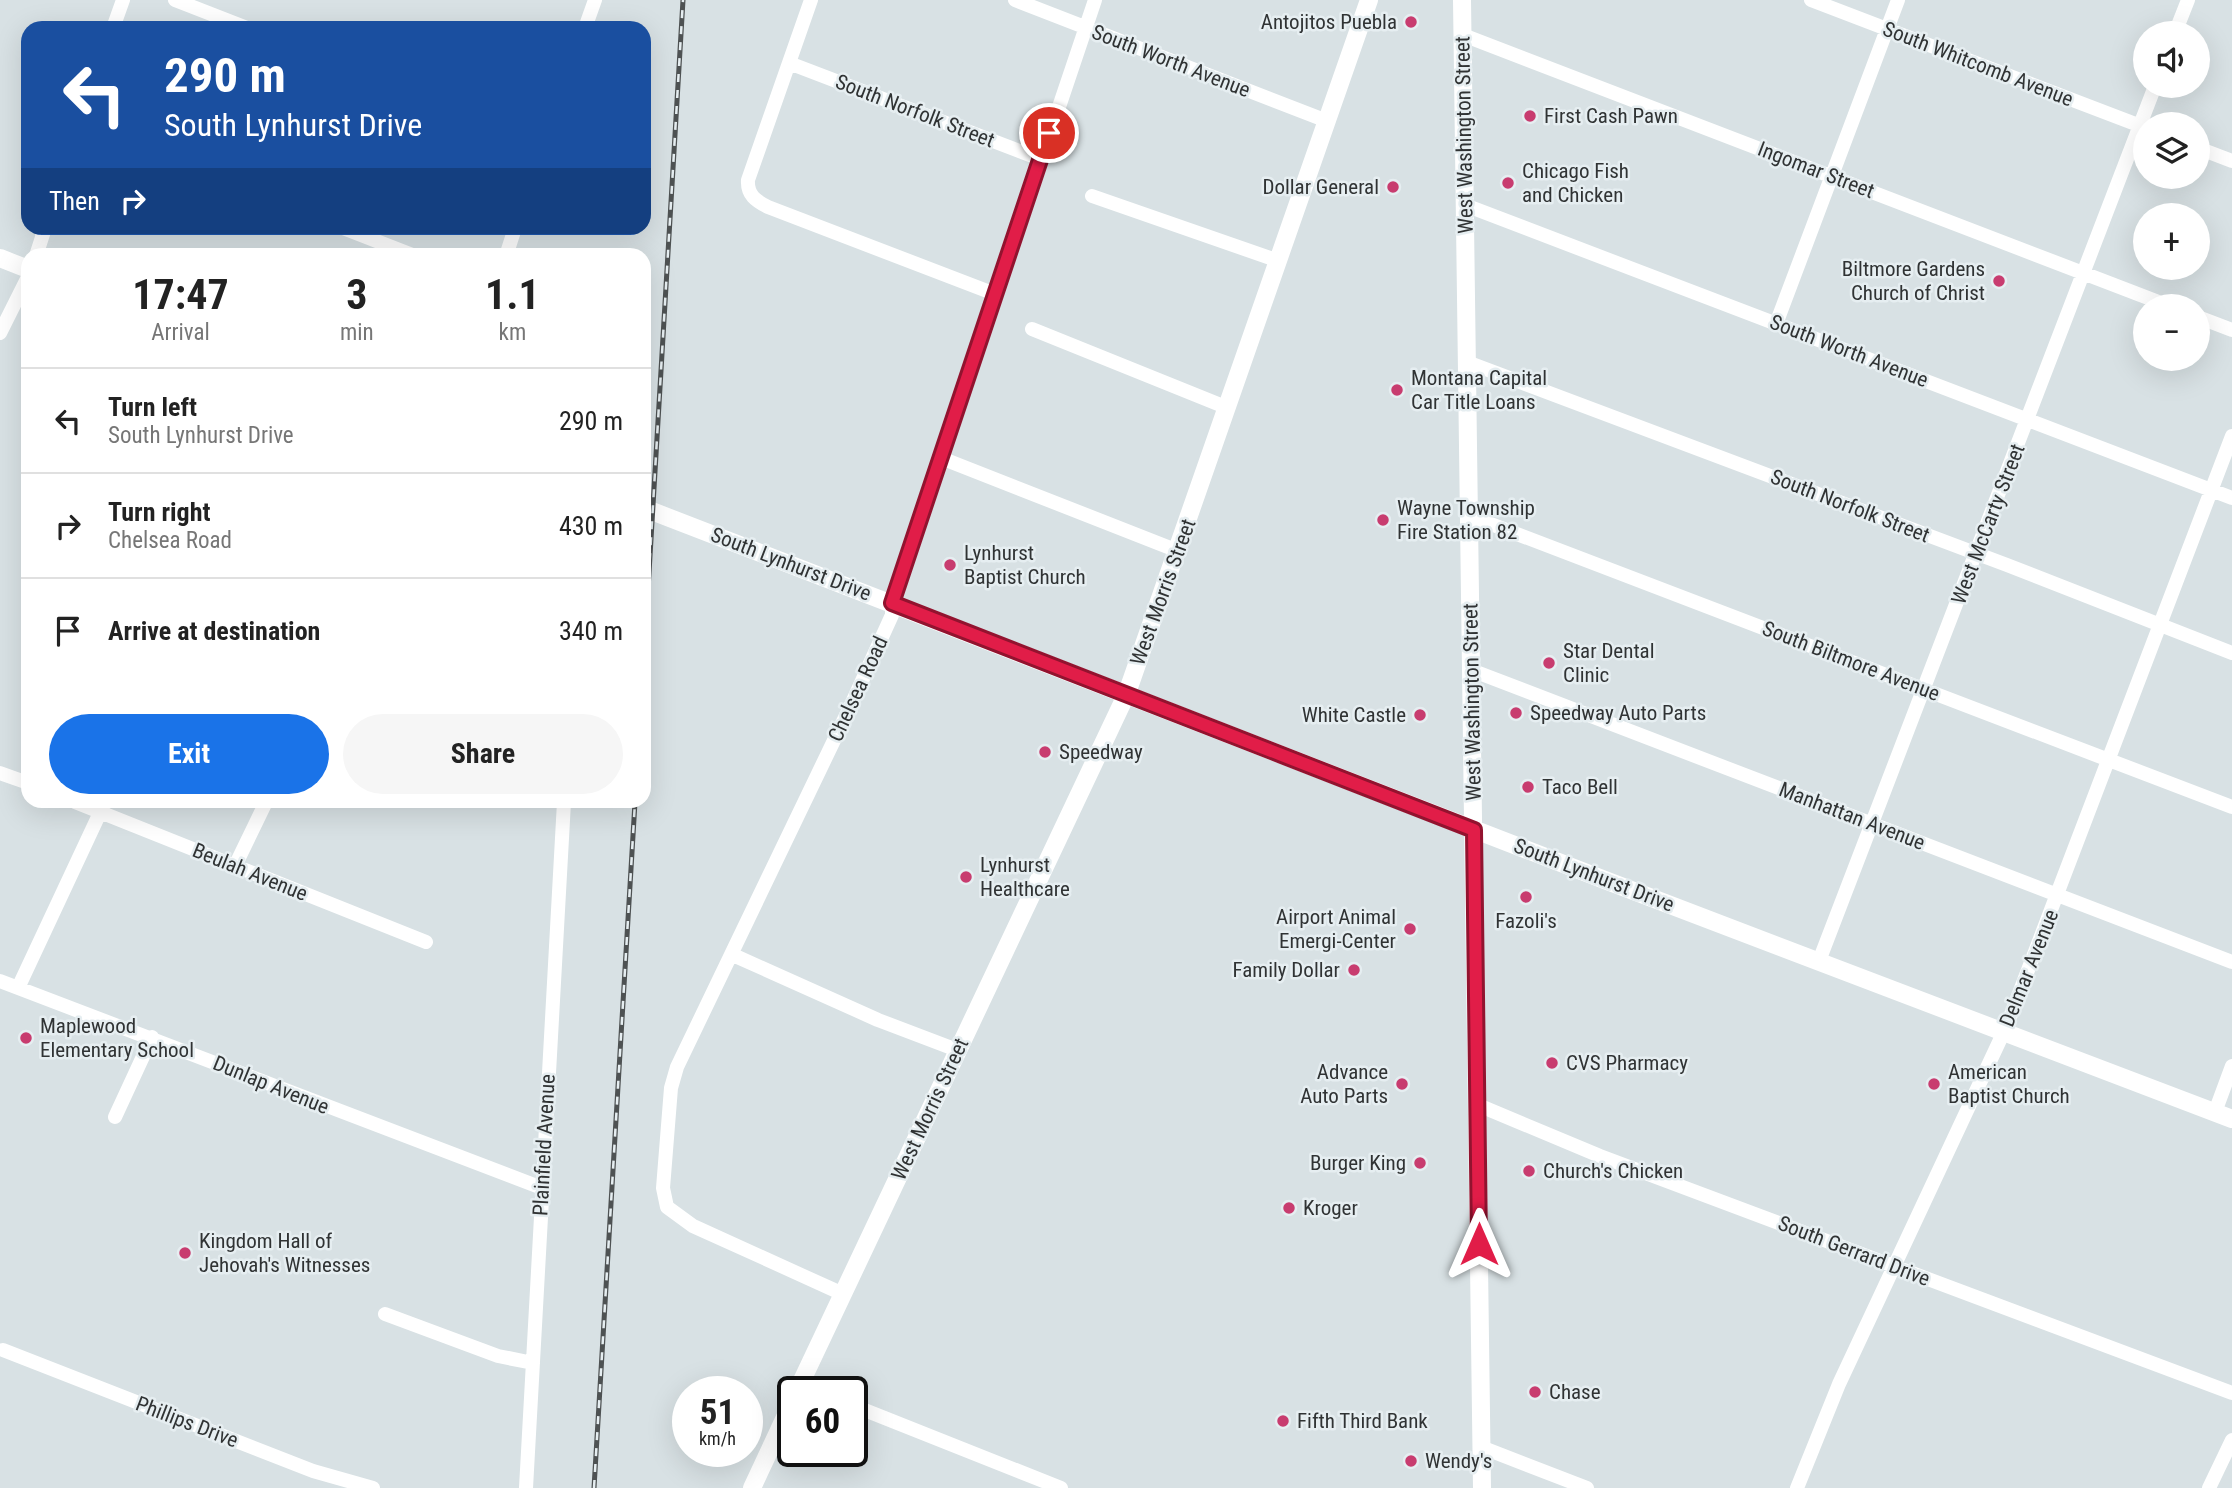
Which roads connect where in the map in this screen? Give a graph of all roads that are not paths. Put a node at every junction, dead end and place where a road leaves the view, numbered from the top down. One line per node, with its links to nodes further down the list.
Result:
1 (123, 0): 12 (street)
2 (175, 0): 13 (street)
3 (594, 0): 14 (street)
4 (811, 0): 19 (street)
5 (1015, 0): 16 (street, South Worth Avenue)
6 (1095, 0): 16 (street, Chelsea Road)
7 (1369, 0): 20 (main road, West Morris Street)
8 (1462, 0): 18 (main road, West Washington Street)
9 (1811, 0): 17 (street, South Whitcomb Avenue)
10 (1898, 0): 17 (street)
11 (2188, 0): 15 (street)
12 (116, 21)
13 (229, 21)
14 (587, 21)
15 (2180, 21)
16 (1086, 27): 20 (street, South Worth Avenue); 24 (street, Chelsea Road)
17 (1887, 29): 21 (street, South Whitcomb Avenue); 26 (street)
18 (1463, 35): 26 (street, Ingomar Street); 28 (main road, West Washington Street)
19 (789, 63): 24 (street, South Norfolk Street); 36 (street)
20 (1327, 121): 32 (main road, West Morris Street)
21 (2133, 123)
22 (2133, 152): 34 (street, West McCarty Street)
23 (2210, 153): 25 (street)
24 (1040, 159): 36 (street, Chelsea Road)
25 (2232, 161)
26 (1832, 176): 34 (street, Ingomar Street); 39 (street)
27 (1092, 196): 32 (street)
28 (1465, 205): 39 (street, South Worth Avenue); 43 (main road, West Washington Street)
29 (361, 235): 30 (street)
30 (394, 248)
31 (0, 258): 33 (main road)
32 (1279, 261): 44 (main road, West Morris Street)
33 (21, 266)
34 (2084, 274): 37 (street, Ingomar Street); 45 (street, West McCarty Street)
35 (21, 291): 42 (street)
36 (995, 294): 47 (street, Chelsea Road)
37 (2137, 294)
38 (2210, 322): 41 (street)
39 (1776, 324): 45 (street, South Worth Avenue)
40 (1032, 329): 44 (street)
41 (2232, 330)
42 (0, 333)
43 (1467, 362): 51 (main road, West Washington Street); 53 (street, South Norfolk Street)
44 (1228, 408): 52 (main road, West Morris Street)
45 (2028, 420): 48 (street, South Worth Avenue); 53 (street, West McCarty Street)
46 (2232, 436): 48 (street, Delmar Avenue)
47 (941, 458): 52 (street); 54 (street, Chelsea Road)
48 (2211, 490): 49 (street, South Worth Avenue); 55 (street, Delmar Avenue)
49 (2232, 498)
50 (651, 511): 54 (main road, South Lynhurst Drive)
51 (1470, 516): 57 (main road, West Washington Street); 58 (street, South Biltmore Avenue)
52 (1178, 551): 59 (main road, West Morris Street)
53 (1976, 553): 55 (street, South Norfolk Street); 58 (street, West McCarty Street)
54 (892, 603): 59 (main road, South Lynhurst Drive); 73 (street, Chelsea Road)
55 (2160, 625): 56 (street, South Norfolk Street); 60 (street, Delmar Avenue)
56 (2232, 653)
57 (1471, 670): 68 (street, Manhattan Avenue); 69 (main road, West Washington Street)
58 (1924, 688): 60 (street, South Biltmore Avenue); 68 (street, West McCarty Street)
59 (1126, 693): 69 (main road, South Lynhurst Drive); 80 (main road, West Morris Street)
60 (2108, 760): 63 (street, South Biltmore Avenue); 71 (street, Delmar Avenue)
61 (0, 773): 62 (street)
62 (21, 780)
63 (2232, 807)
64 (102, 808): 77 (street)
65 (107, 808): 70 (street, Beulah Avenue)
66 (263, 808): 70 (street)
67 (564, 808): 85 (street, Plainfield Avenue)
68 (1872, 824): 71 (street, Manhattan Avenue); 74 (street, West McCarty Street)
69 (1474, 830): 74 (main road, South Lynhurst Drive); 82 (main road, West Washington Street)
70 (235, 866): 72 (street, Beulah Avenue)
71 (2057, 895): 75 (street, Manhattan Avenue); 78 (street, Delmar Avenue)
72 (426, 942)
73 (733, 955): 80 (street); 87 (street, Chelsea Road)
74 (1819, 961): 78 (main road, South Lynhurst Drive)
75 (2232, 962)
76 (0, 981): 77 (street, Dunlap Avenue)
77 (18, 988): 79 (street, Dunlap Avenue)
78 (2004, 1032): 83 (main road, South Lynhurst Drive); 86 (street, Delmar Avenue)
79 (152, 1037): 84 (street); 85 (street, Dunlap Avenue)
80 (957, 1050): 87 (main road, West Morris Street)
81 (2232, 1066): 83 (street)
82 (1478, 1105): 86 (street, South Gerrard Drive); 96 (main road, West Washington Street)
83 (2224, 1115)
84 (115, 1117)
85 (542, 1188): 90 (street, Plainfield Avenue)
86 (1894, 1267): 92 (street, South Gerrard Drive); 103 (street, Delmar Avenue)
87 (842, 1294): 91 (main road, West Morris Street)
88 (385, 1314): 90 (street)
89 (4, 1350): 97 (street, Phillips Drive)
90 (533, 1363): 98 (street, Plainfield Avenue)
91 (809, 1376)
92 (2232, 1393)
93 (868, 1411): 100 (street)
94 (777, 1440): 99 (main road, West Morris Street)
95 (2232, 1440): 104 (street)
96 (1481, 1447): 101 (main road, West Washington Street); 102 (street)
97 (373, 1488)
98 (526, 1488)
99 (752, 1488)
100 (1061, 1488)
101 (1482, 1488)
102 (1587, 1488)
103 (1797, 1488)
104 (2208, 1488)

